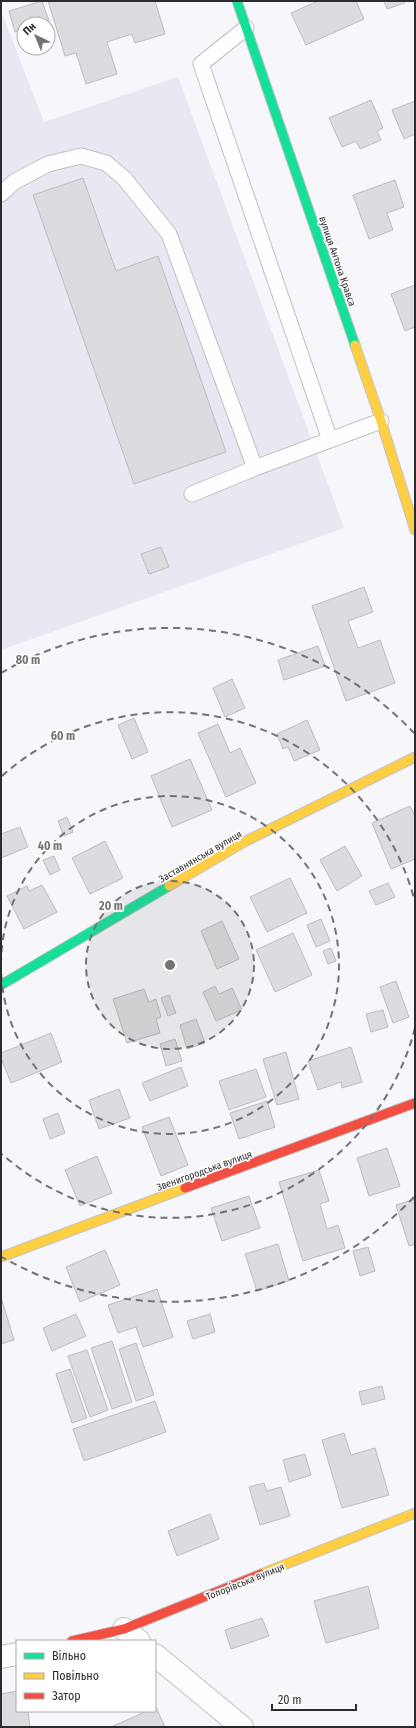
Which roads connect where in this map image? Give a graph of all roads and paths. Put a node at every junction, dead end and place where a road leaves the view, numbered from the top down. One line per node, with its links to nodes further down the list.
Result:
1 (237, 1): 2 (street, вулиця Антона Кравса)
2 (246, 28): 4 (street, вулиця Антона Кравса); 5 (lane)
3 (1, 194): 6 (lane)
4 (381, 420): 5 (lane); 8 (street, вулиця Антона Кравса)
5 (330, 440): 6 (lane)
6 (255, 468): 7 (lane)
7 (192, 494)
8 (415, 530)
9 (415, 757): 10 (street, Заставнянська вулиця)
10 (1, 985)
11 (415, 1103): 12 (street, Звенигородська вулиця)
12 (1, 1257)
13 (415, 1513): 14 (street, Топорівська вулиця)
14 (132, 1635): 15 (street, Топорівська вулиця)
15 (82, 1640)
16 (16, 1654): 18 (street)
17 (156, 1655): 19 (street)
18 (1, 1657)
19 (242, 1727)

